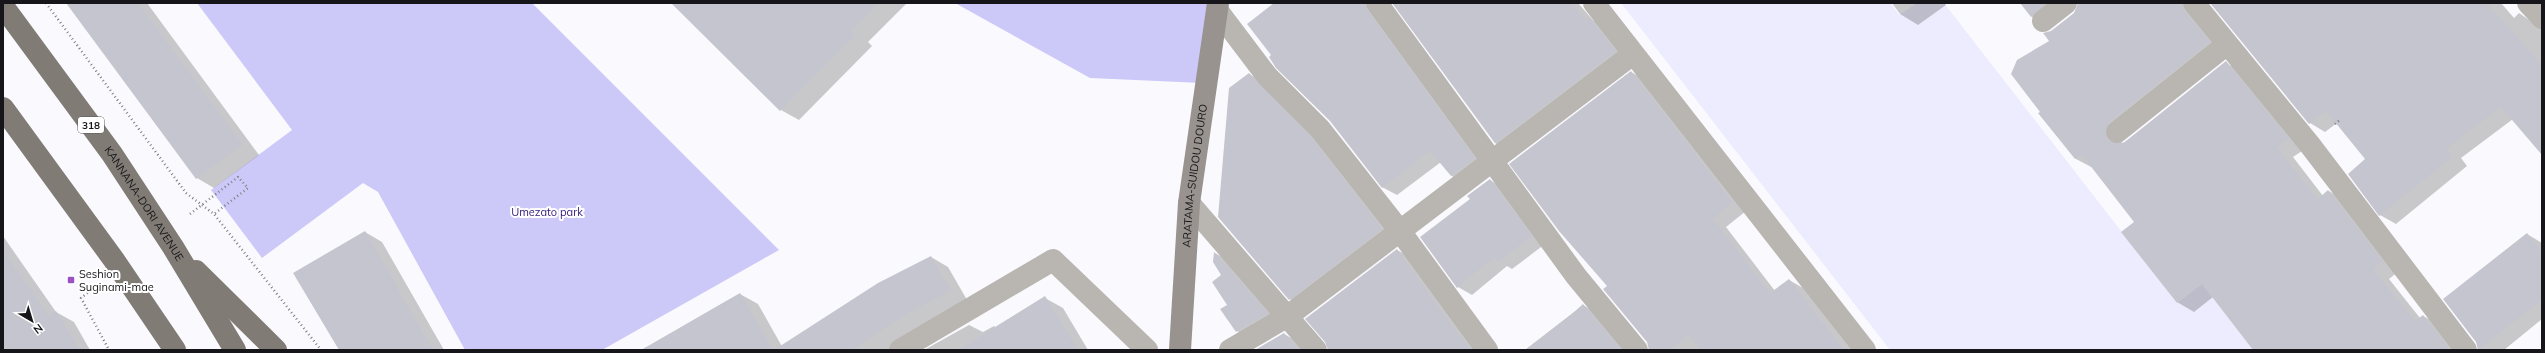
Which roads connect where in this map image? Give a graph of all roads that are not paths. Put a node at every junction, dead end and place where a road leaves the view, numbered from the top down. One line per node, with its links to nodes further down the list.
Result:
1 (1377, 3): 14 (street)
2 (1594, 3): 11 (street)
3 (2066, 3): 9 (street)
4 (2194, 3): 10 (street)
5 (2528, 3): 8 (street)
6 (3, 6): 17 (main road, KANNANA-DORI AVENUE / 318)
7 (1218, 6): 15 (main road, ARATAMA-SUIDOU DOURO); 16 (street)
8 (2542, 18)
9 (2043, 20)
10 (2226, 45): 13 (street); 32 (street)
11 (1633, 54): 14 (street); 31 (street)
12 (3, 108): 18 (main road)
13 (2117, 132)
14 (1492, 163): 16 (street); 30 (street)
15 (1189, 203): 19 (street); 26 (main road, ARATAMA-SUIDOU DOURO)
16 (1400, 231): 19 (street); 29 (street)
17 (173, 247): 22 (main road, KANNANA-DORI AVENUE / 318); 23 (main road)
18 (114, 260): 20 (main road); 21 (main road)
19 (1288, 316): 27 (street); 28 (street)
20 (161, 350)
21 (175, 350)
22 (235, 350)
23 (276, 350)
24 (900, 350): 25 (street)
25 (1147, 350)
26 (1180, 350)
27 (1230, 350)
28 (1316, 350)
29 (1487, 350)
30 (1637, 350)
31 (1865, 350)
32 (2466, 350)

